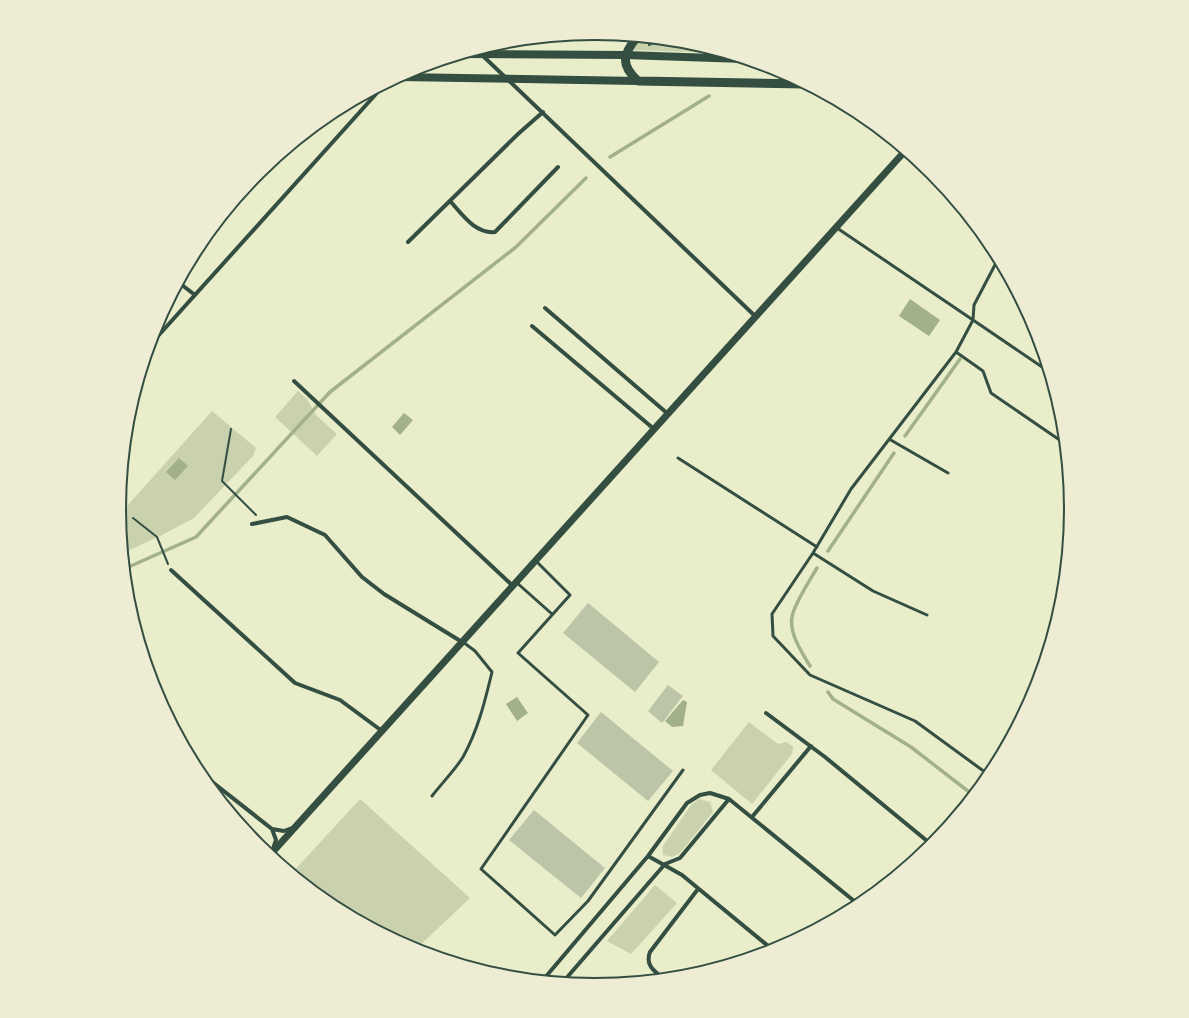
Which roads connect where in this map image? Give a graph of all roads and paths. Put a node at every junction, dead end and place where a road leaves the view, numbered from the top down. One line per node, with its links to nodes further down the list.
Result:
1 (634, 42): 4 (main road)
2 (489, 52): 4 (main road)
3 (480, 54): 7 (street)
4 (625, 55): 5 (main road); 8 (main road)
5 (723, 58)
6 (412, 77): 7 (main road)
7 (508, 79): 8 (main road); 11 (street)
8 (638, 81): 9 (main road)
9 (792, 84)
10 (376, 94): 19 (street)
11 (543, 112): 14 (street); 21 (street)
12 (902, 154): 15 (street)
13 (558, 167): 14 (street)
14 (450, 201): 16 (street)
15 (837, 228): 21 (street); 22 (lane)
16 (408, 242)
17 (995, 265): 22 (lane)
18 (182, 285): 19 (street)
19 (195, 295): 24 (street)
20 (545, 308): 28 (street)
21 (755, 316): 28 (street)
22 (973, 320): 25 (lane); 26 (lane)
23 (532, 326): 30 (street)
24 (159, 335)
25 (956, 352): 31 (lane); 32 (lane)
26 (1042, 367)
27 (294, 381): 43 (street)
28 (668, 414): 30 (street)
29 (231, 429): 36 (path)
30 (654, 430): 41 (street)
31 (1057, 437)
32 (890, 439): 34 (lane); 38 (lane)
33 (678, 458): 38 (lane)
34 (948, 473)
35 (133, 518): 40 (path)
36 (262, 522): 37 (street); 46 (street)
37 (252, 524)
38 (817, 547): 39 (lane)
39 (813, 553): 45 (lane); 51 (lane)
40 (164, 556)
41 (536, 561): 43 (street); 44 (lane)
42 (171, 570): 48 (street)
43 (515, 584): 44 (lane); 46 (street)
44 (552, 614): 50 (lane)
45 (927, 615)
46 (462, 642): 48 (street); 53 (lane)
47 (766, 714): 49 (street)
48 (382, 731): 56 (street)
49 (811, 746): 55 (street); 58 (street)
50 (683, 770)
51 (983, 771)
52 (214, 784): 57 (street)
53 (432, 796)
54 (729, 799): 55 (street); 61 (street); 62 (street)
55 (752, 817): 64 (street)
56 (296, 826): 57 (street); 60 (street)
57 (272, 829): 59 (street)
58 (926, 840)
59 (272, 850)
60 (274, 851)
61 (648, 856): 62 (street); 67 (street)
62 (665, 864): 63 (street); 68 (street)
63 (698, 888): 65 (street); 66 (street)
64 (853, 900)
65 (767, 945)
66 (658, 974)
67 (547, 975)
68 (567, 977)

